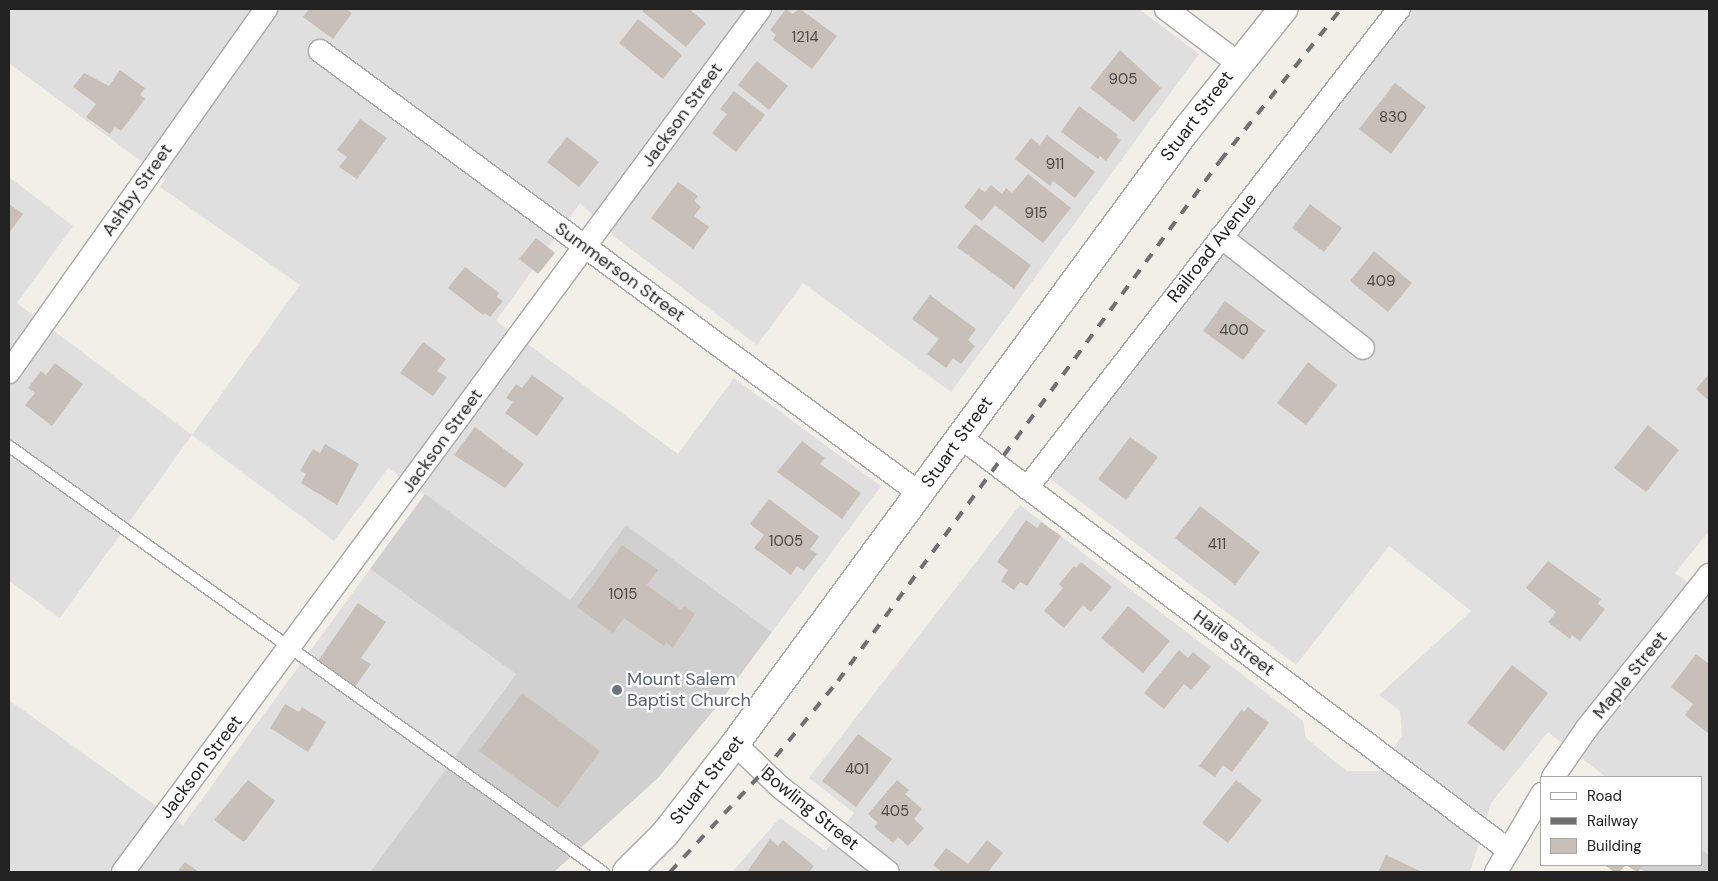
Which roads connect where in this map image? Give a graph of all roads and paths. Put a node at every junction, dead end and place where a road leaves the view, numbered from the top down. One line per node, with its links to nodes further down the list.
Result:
1 (760, 9): 9 (street, Jackson Street)
2 (1166, 9): 7 (street)
3 (1283, 9): 7 (street, Stuart Street)
4 (1399, 9): 8 (street, Railroad Avenue)
5 (263, 10): 11 (street, Ashby Street)
6 (320, 52): 9 (street, Summerson Street)
7 (1238, 63): 12 (street, Stuart Street)
8 (1221, 237): 10 (street); 14 (street, Railroad Avenue)
9 (585, 247): 15 (street, Summerson Street); 17 (street, Jackson Street)
10 (1363, 348)
11 (9, 372)
12 (960, 437): 14 (street, Haile Street); 15 (street, Stuart Street)
13 (9, 446): 17 (lane)
14 (1027, 488): 21 (street, Haile Street)
15 (919, 493): 18 (street, Stuart Street)
16 (1709, 575): 19 (street, Maple Street)
17 (290, 647): 22 (street, Jackson Street); 23 (lane)
18 (736, 744): 24 (street, Stuart Street); 25 (street, Bowling Street)
19 (1554, 776)
20 (1540, 797): 21 (street)
21 (1507, 849): 26 (street)
22 (123, 872)
23 (603, 872)
24 (627, 872)
25 (888, 872)
26 (1496, 872)

